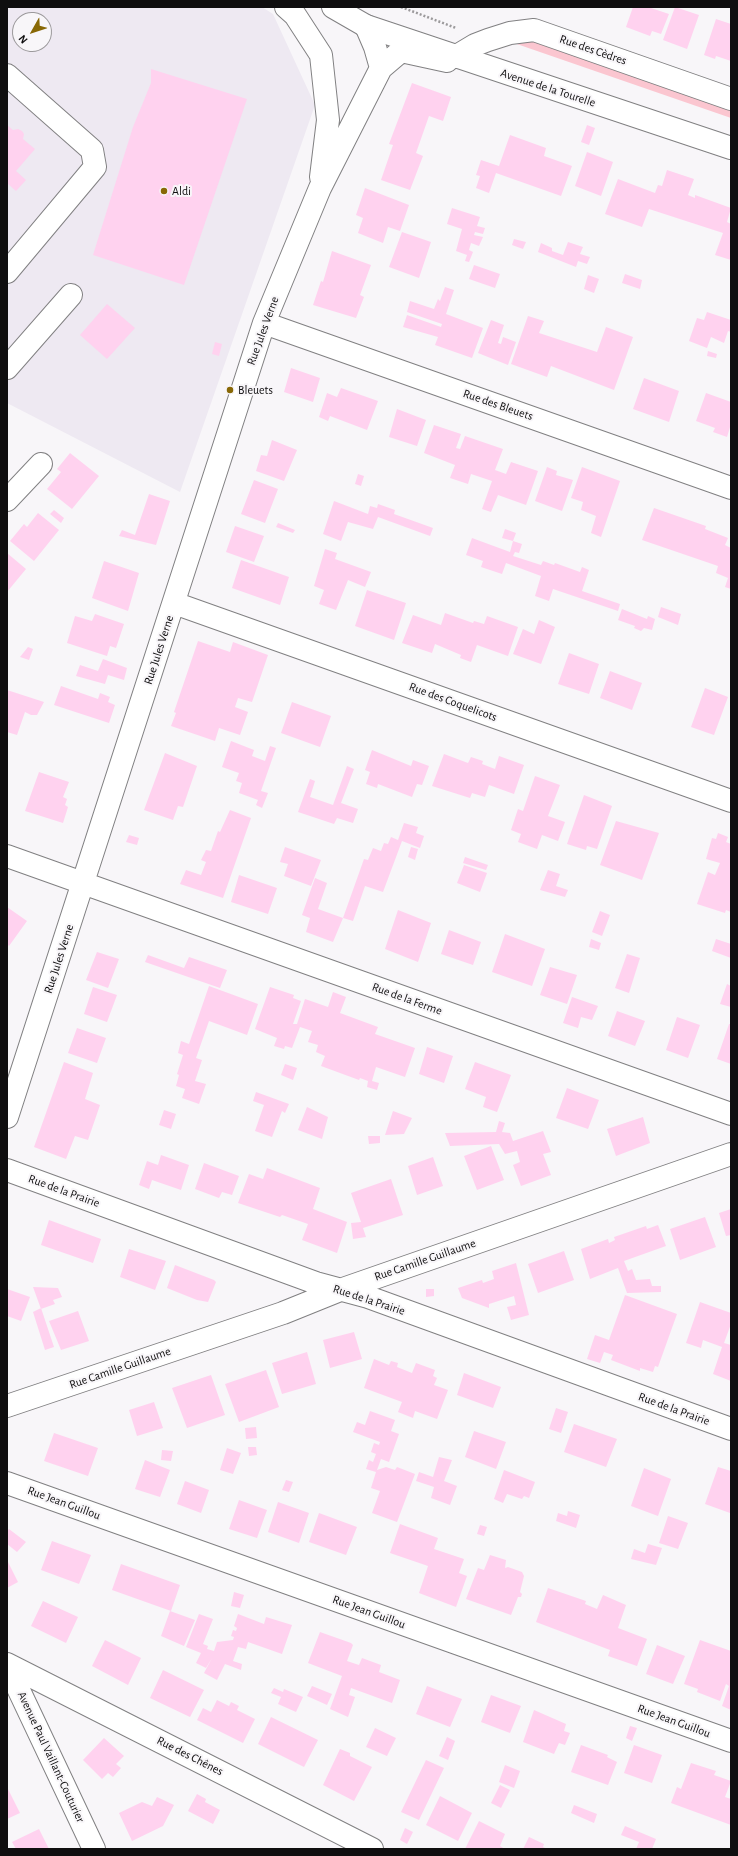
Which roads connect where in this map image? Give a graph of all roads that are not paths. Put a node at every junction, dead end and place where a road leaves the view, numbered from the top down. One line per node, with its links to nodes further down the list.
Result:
1 (286, 7): 10 (street, Rue Jules Verne)
2 (333, 7): 3 (street, Avenue de la Tourelle)
3 (366, 26): 4 (street, Avenue de la Tourelle); 5 (street)
4 (455, 57): 6 (street, Avenue de la Tourelle); 8 (street, Rue des Cèdres)
5 (381, 68): 6 (street); 10 (street, Rue Jules Verne)
6 (504, 73): 9 (street, Avenue de la Tourelle)
7 (7, 75): 11 (street)
8 (731, 99)
9 (731, 148)
10 (320, 188): 13 (street, Rue Jules Verne)
11 (7, 272)
12 (71, 295): 14 (street)
13 (264, 323): 16 (street, Rue des Bleuets); 18 (street, Rue Jules Verne)
14 (7, 368)
15 (42, 464): 17 (street)
16 (731, 488)
17 (7, 500)
18 (174, 603): 19 (street, Rue des Coquelicots); 21 (street, Rue Jules Verne)
19 (731, 801)
20 (7, 856): 21 (street, Rue de la Ferme)
21 (83, 884): 22 (street, Rue de la Ferme); 23 (street, Rue Jules Verne)
22 (731, 1114)
23 (7, 1117)
24 (731, 1154): 26 (street, Rue Camille Guillaume)
25 (7, 1170): 26 (street, Rue de la Prairie)
26 (340, 1290): 27 (street, Rue Camille Guillaume); 28 (street, Rue de la Prairie)
27 (7, 1406)
28 (731, 1429)
29 (7, 1483): 31 (street, Rue Jean Guillou)
30 (7, 1664): 32 (street, Avenue Paul Vaillant-Couturier); 33 (street, Rue des Chênes)
31 (731, 1741)
32 (94, 1849)
33 (372, 1849)

